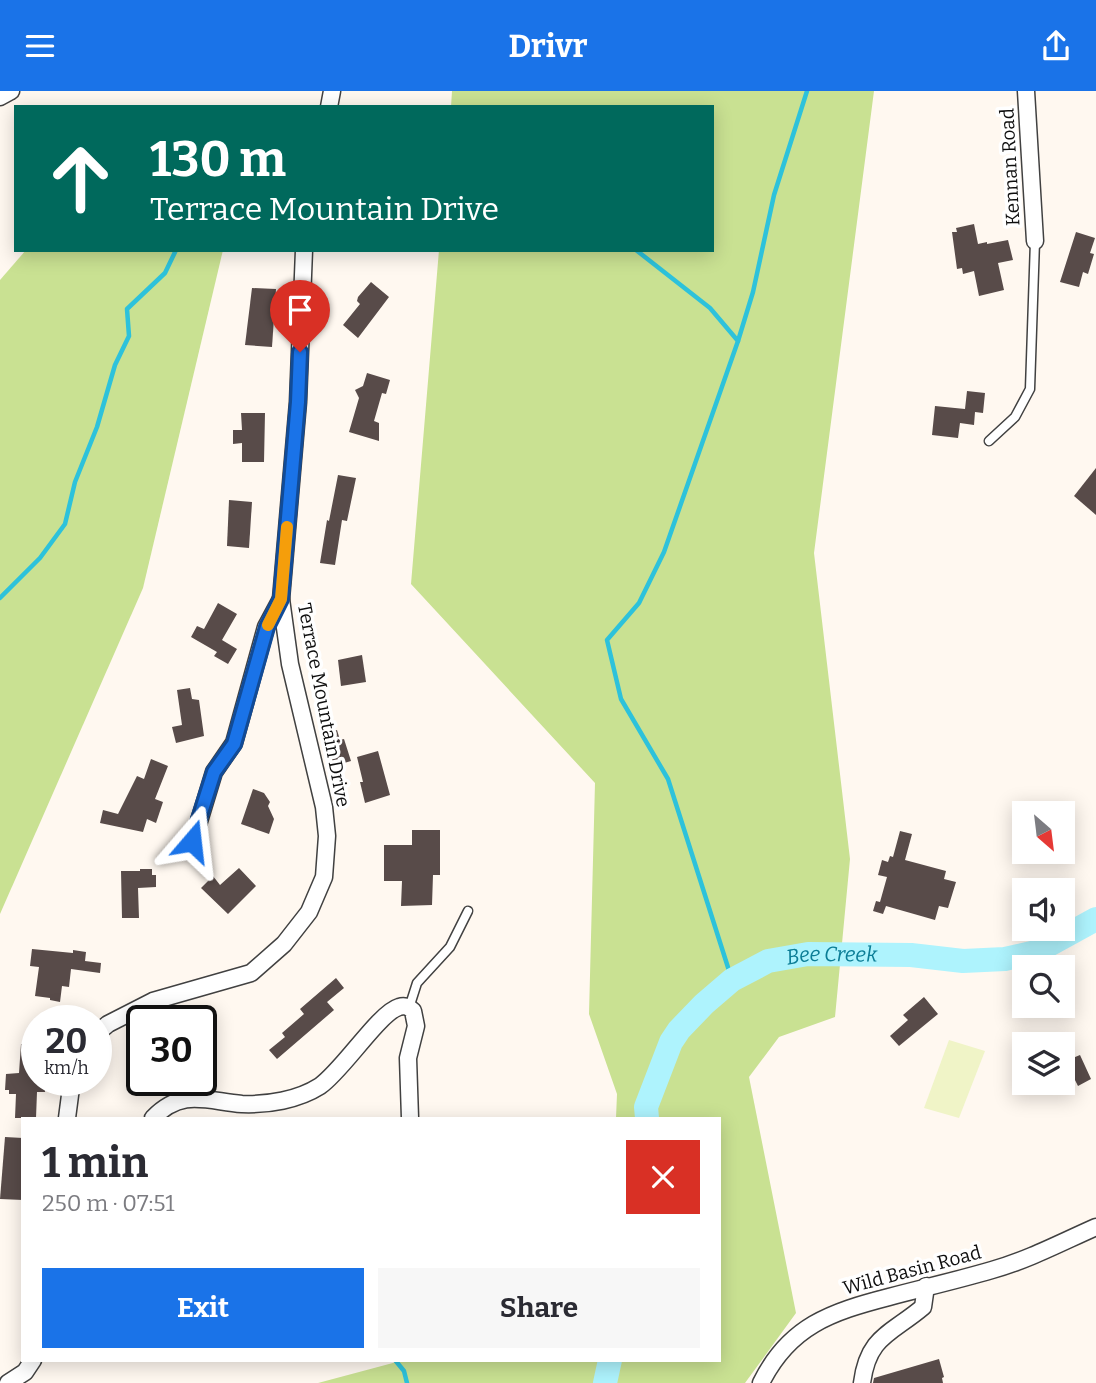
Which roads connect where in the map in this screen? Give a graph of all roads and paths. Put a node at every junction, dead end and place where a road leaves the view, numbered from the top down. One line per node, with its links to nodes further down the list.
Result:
1 (11, 91): 3 (street)
2 (1026, 91): 4 (street, Kennan Road)
3 (0, 97)
4 (1035, 241): 6 (lane)
5 (304, 252): 7 (street, Terrace Mountain Drive)
6 (989, 441)
7 (281, 599): 8 (street); 11 (street, Terrace Mountain Drive)
8 (192, 841)
9 (468, 911): 10 (lane)
10 (409, 1007): 14 (street); 15 (street)
11 (112, 1022)
12 (70, 1096): 13 (street)
13 (67, 1117)
14 (154, 1117)
15 (410, 1117)
16 (1096, 1227): 17 (street, Wild Basin Road)
17 (926, 1286): 20 (street, Wild Basin Road); 21 (street)
18 (32, 1362): 19 (street)
19 (8, 1383)
20 (761, 1383)
21 (862, 1383)

